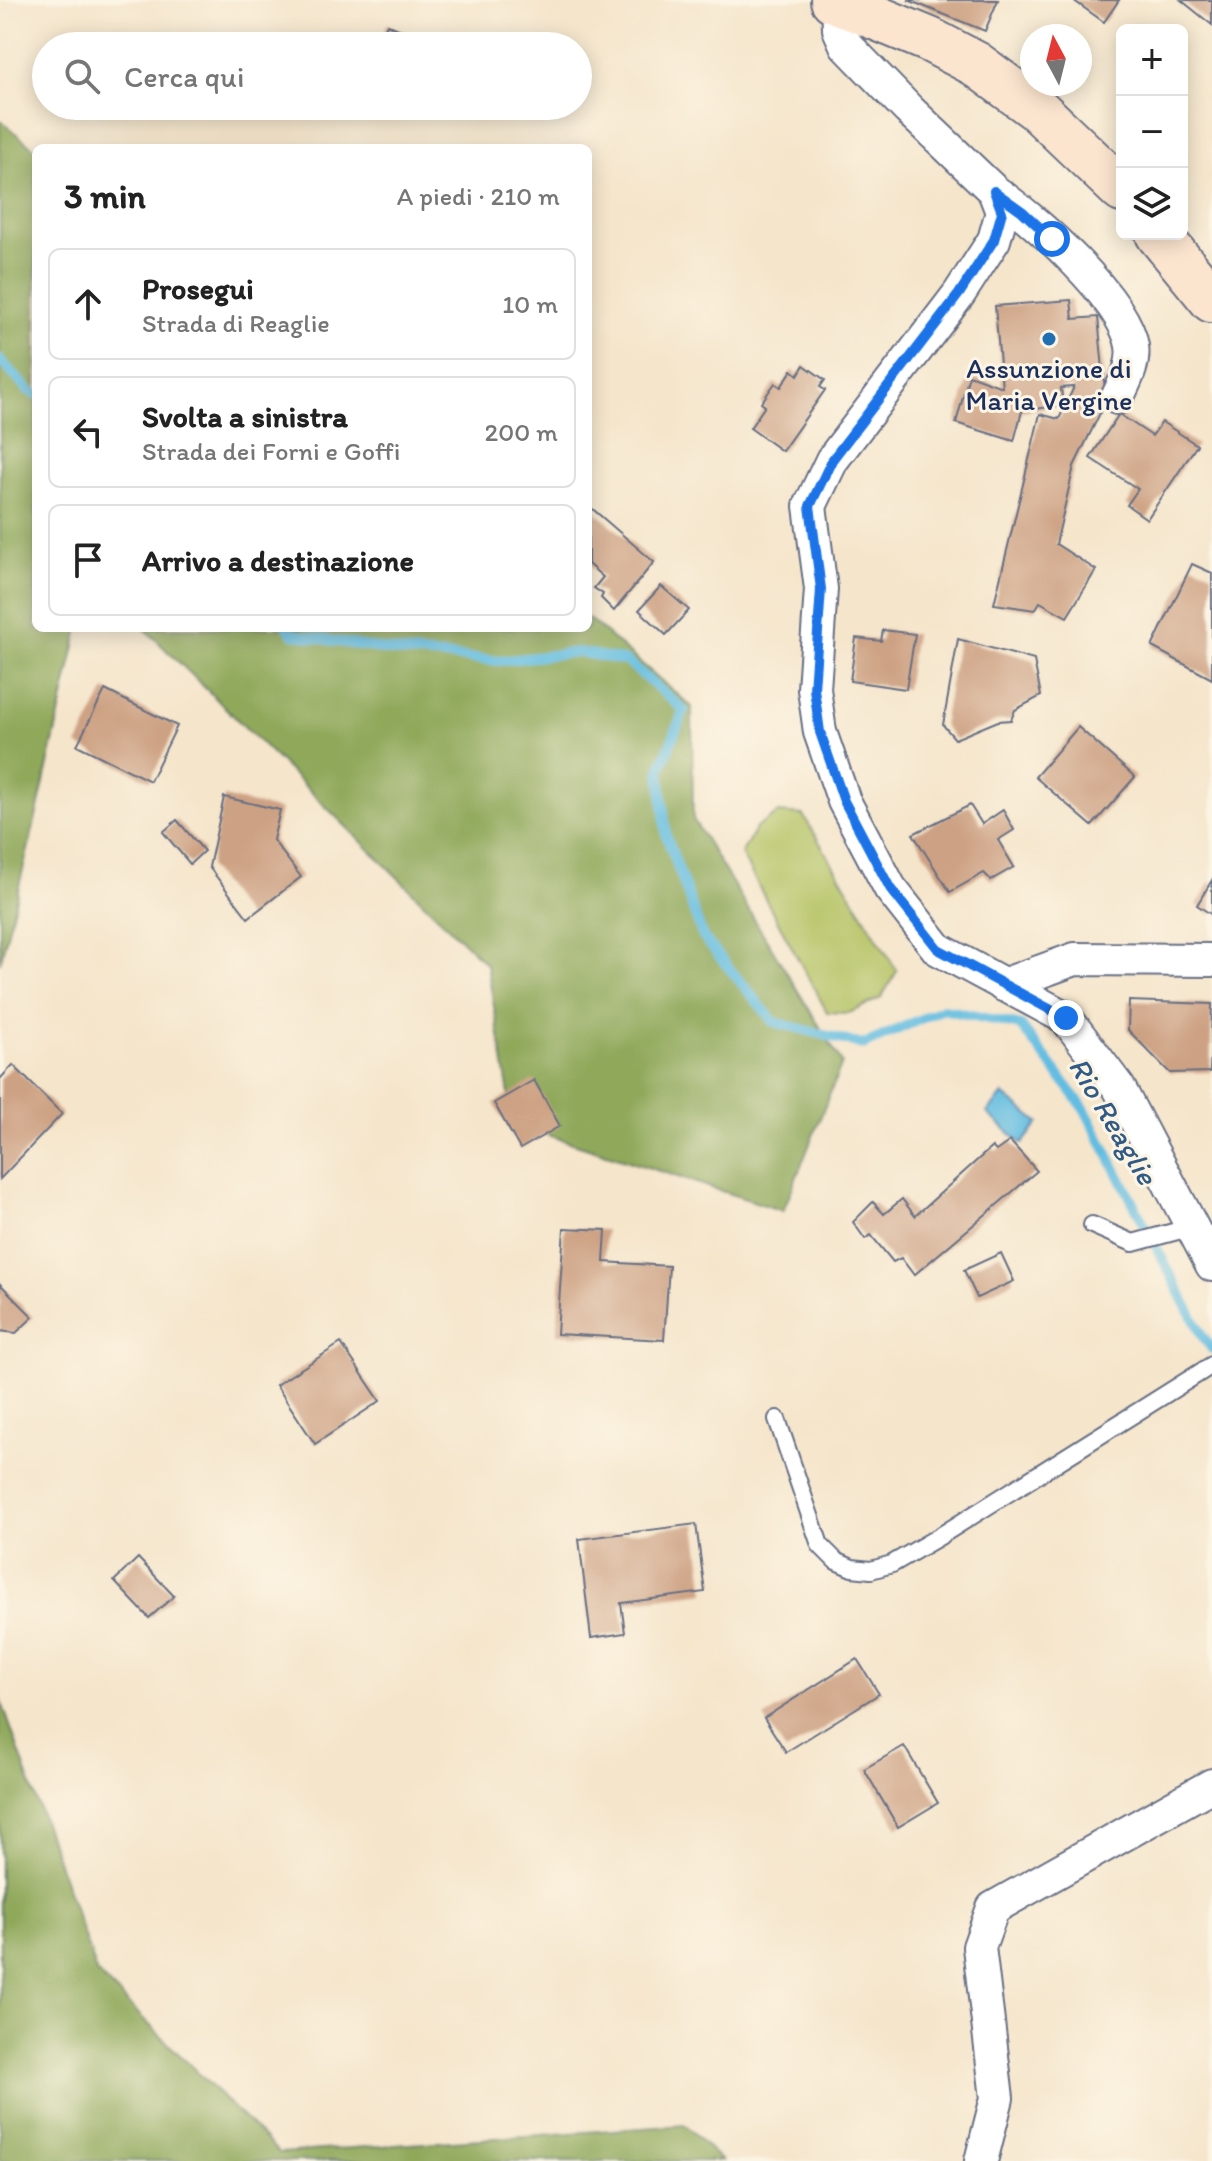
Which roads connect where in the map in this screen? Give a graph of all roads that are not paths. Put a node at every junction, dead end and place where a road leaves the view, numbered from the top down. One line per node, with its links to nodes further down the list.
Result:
1 (837, 1): 2 (main road); 3 (street)
2 (1116, 184)
3 (994, 191): 6 (street); 8 (street)
4 (1163, 240): 5 (main road)
5 (1212, 300)
6 (1117, 398)
7 (1212, 960): 8 (street)
8 (1003, 985): 10 (street)
9 (1092, 1225): 10 (lane)
10 (1181, 1230): 11 (street)
11 (1212, 1265)
12 (1208, 1368): 13 (lane)
13 (777, 1419)
14 (1212, 1785): 15 (street)
15 (981, 2161)

